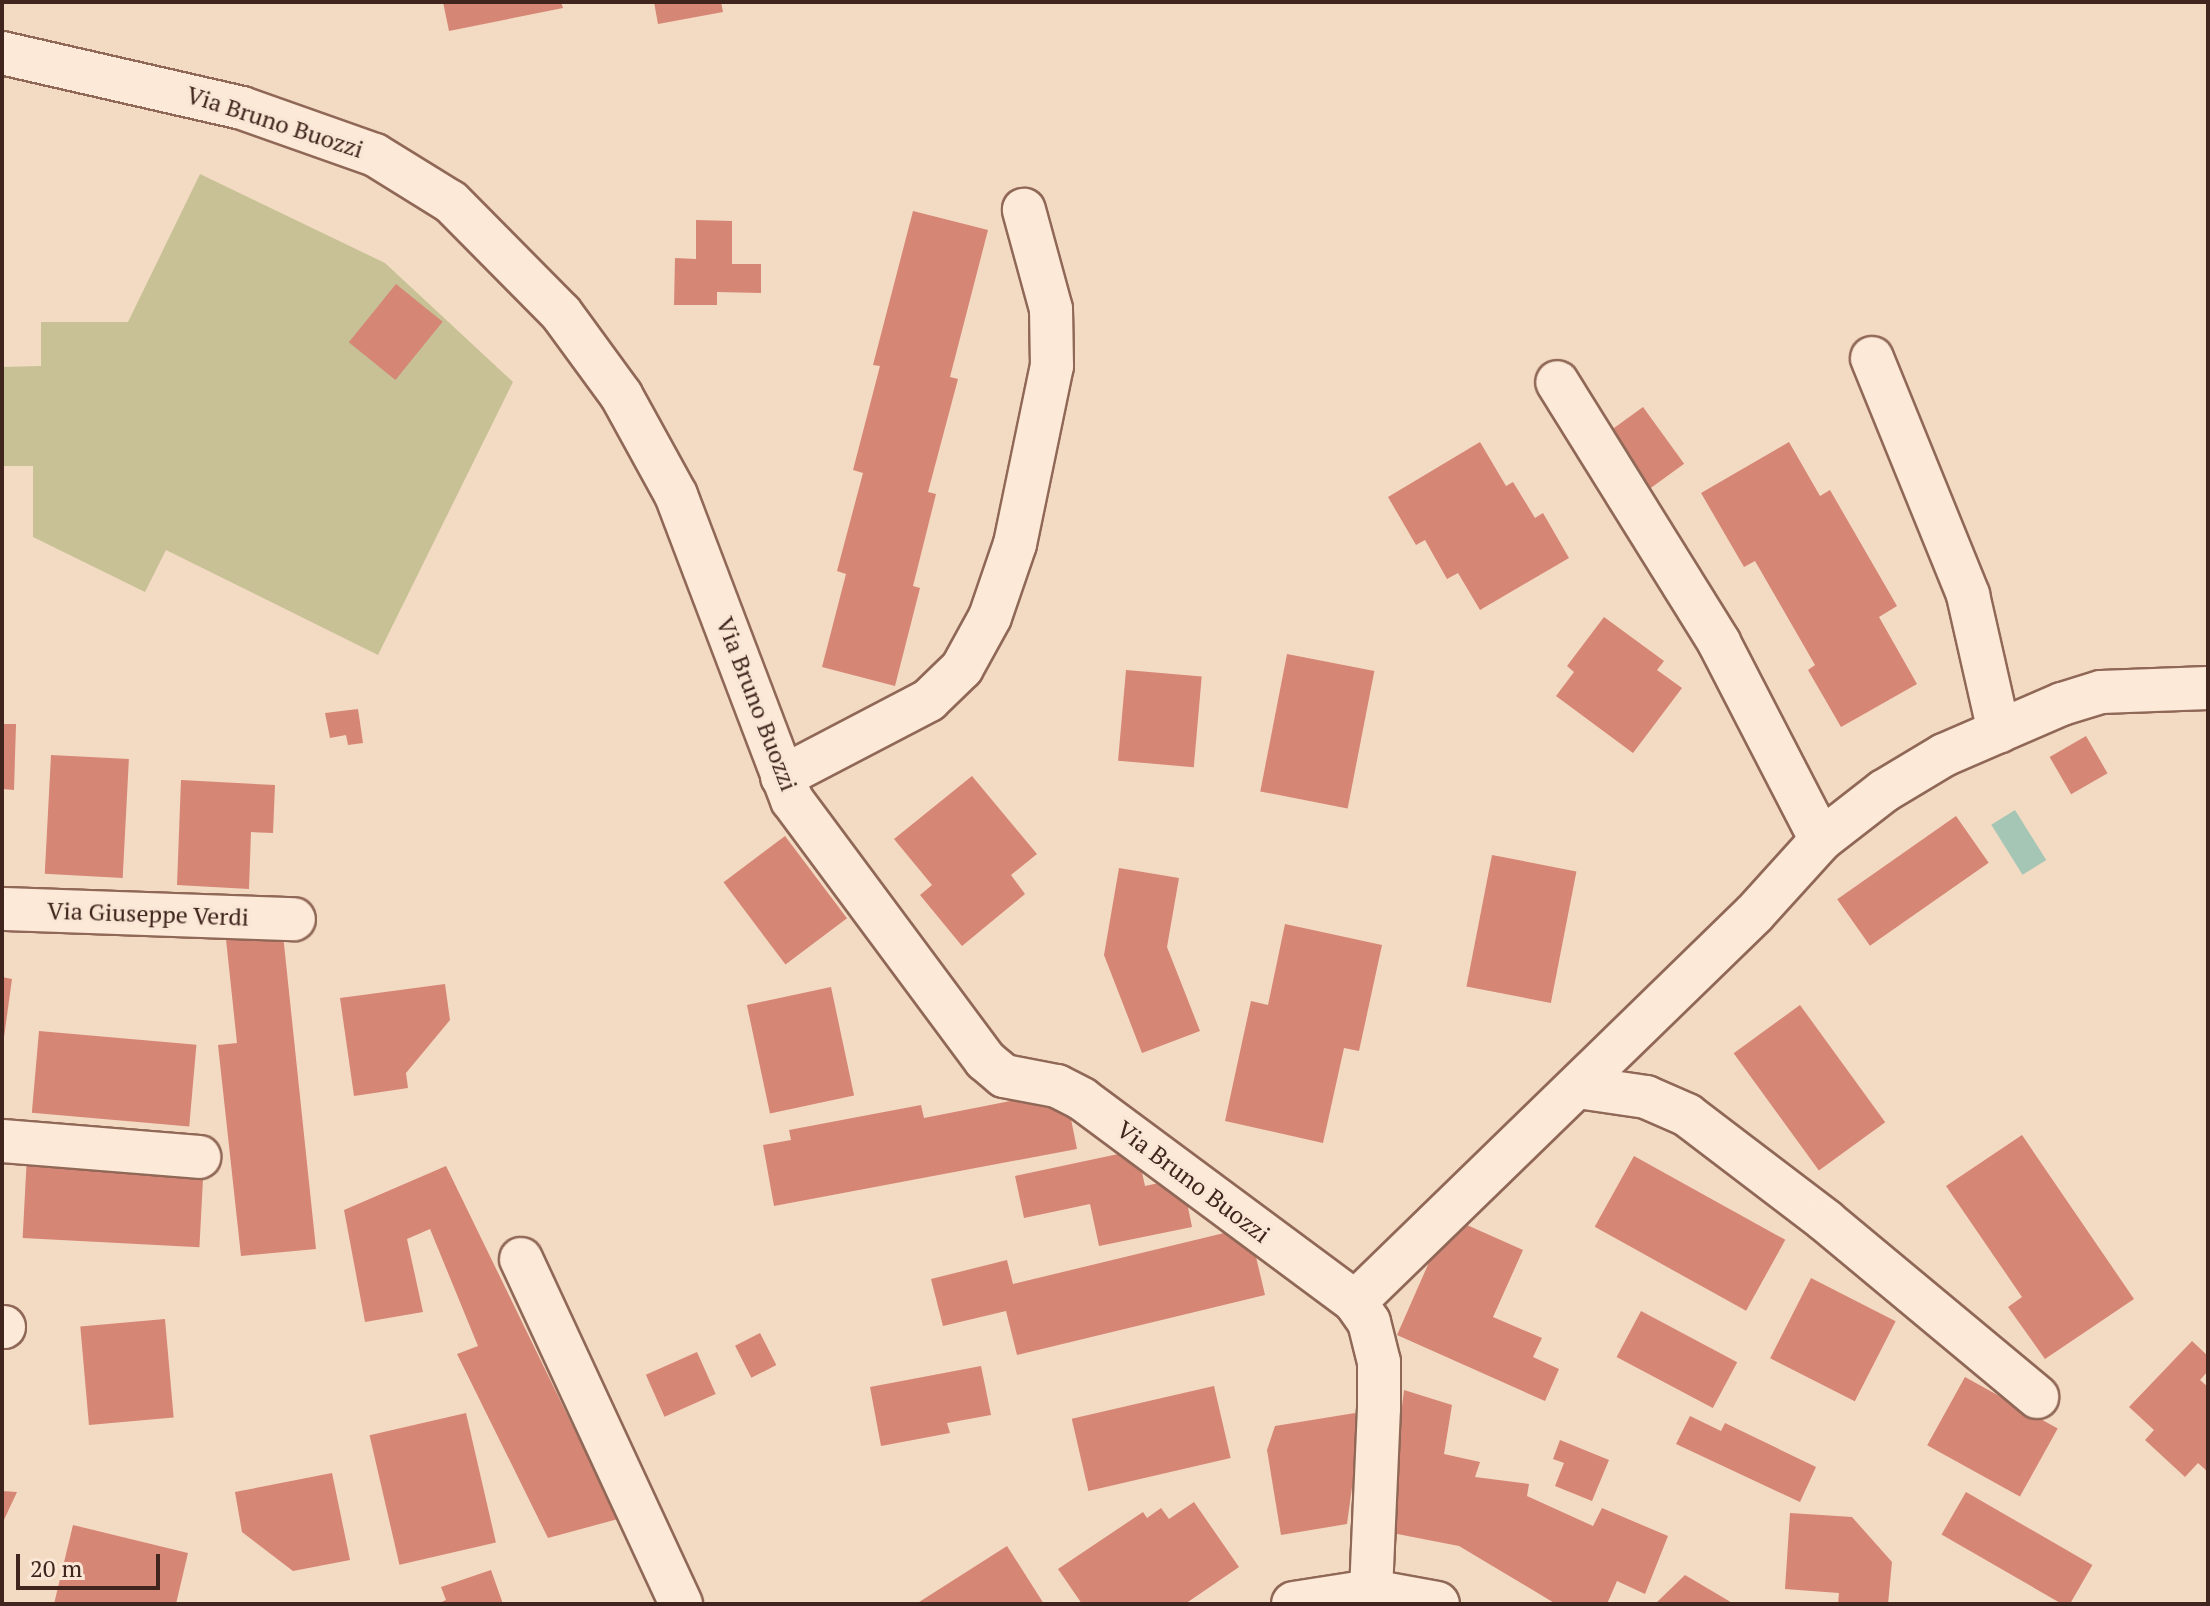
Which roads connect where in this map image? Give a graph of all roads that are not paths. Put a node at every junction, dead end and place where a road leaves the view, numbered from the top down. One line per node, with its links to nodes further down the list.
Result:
1 (2, 53): 7 (street, Via Bruno Buozzi)
2 (1024, 210): 7 (street)
3 (1872, 358): 6 (street)
4 (1557, 382): 8 (street)
5 (2208, 688): 6 (street)
6 (1999, 732): 8 (street)
7 (782, 777): 15 (street, Via Bruno Buozzi)
8 (1821, 840): 11 (street)
9 (2, 909): 10 (street, Via Giuseppe Verdi)
10 (294, 919)
11 (1578, 1087): 15 (street); 16 (street)
12 (2, 1141): 13 (street)
13 (199, 1157)
14 (521, 1259): 18 (street)
15 (1355, 1302): 17 (street, Via Bruno Buozzi)
16 (2037, 1397)
17 (1371, 1592): 19 (main road); 20 (main road)
18 (681, 1604)
19 (1294, 1604)
20 (1437, 1604)

